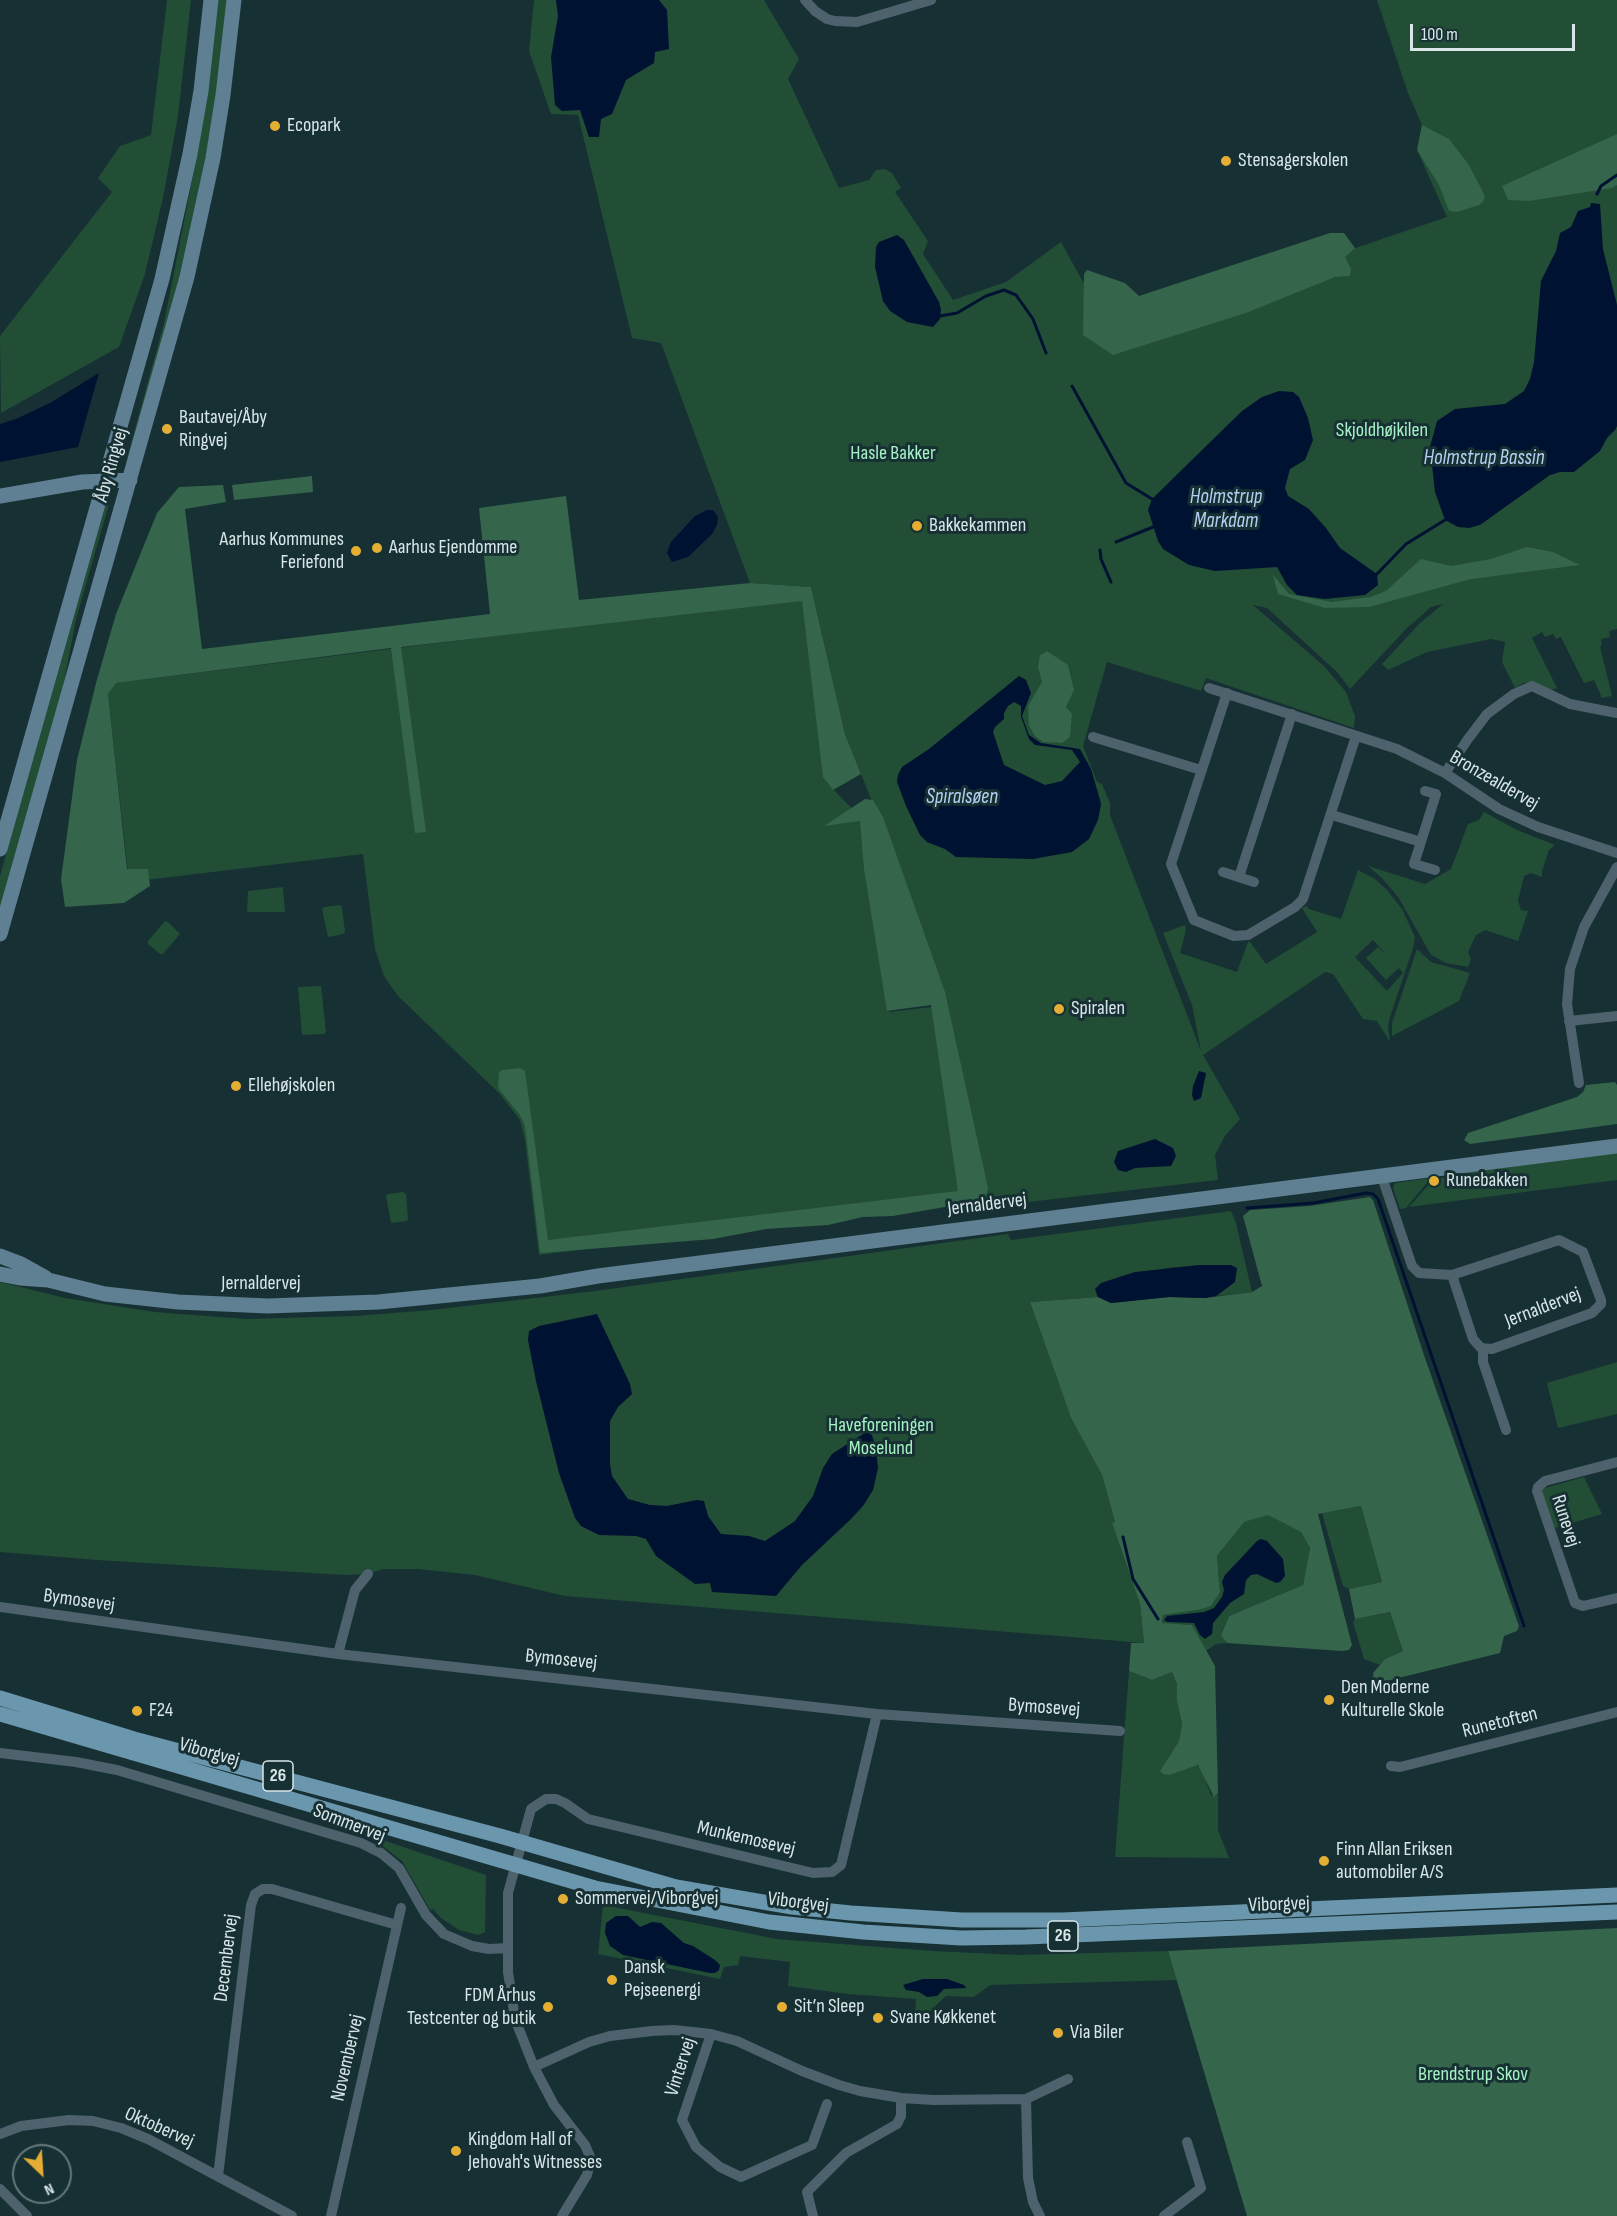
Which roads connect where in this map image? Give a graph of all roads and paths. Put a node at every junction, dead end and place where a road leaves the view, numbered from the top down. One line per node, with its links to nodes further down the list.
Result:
1 (211, 0): 6 (main road, Åby Ringvej)
2 (234, 0): 5 (main road, Åby Ringvej)
3 (805, 0): 4 (street)
4 (931, 0)
5 (130, 480): 6 (main road); 26 (main road, Åby Ringvej)
6 (106, 481): 7 (main road); 19 (main road, Åby Ringvej)
7 (0, 496)
8 (1209, 687): 9 (street, Bronzealdervej)
9 (1227, 693): 11 (street, Bronzealdervej); 14 (street)
10 (1617, 713): 15 (street)
11 (1292, 714): 12 (street, Bronzealdervej); 24 (street)
12 (1356, 736): 15 (street, Bronzealdervej); 17 (street)
13 (1093, 737): 14 (street)
14 (1201, 770): 17 (street)
15 (1445, 773): 20 (street, Bronzealdervej)
16 (1425, 791): 18 (street, Bronzealdervej)
17 (1332, 815): 18 (street)
18 (1421, 842): 22 (street, Bronzealdervej)
19 (0, 849)
20 (1617, 854)
21 (1617, 867): 28 (street)
22 (1435, 870)
23 (1223, 872): 24 (street)
24 (1239, 877): 25 (street)
25 (1254, 882)
26 (0, 934)
27 (1617, 1016): 28 (street)
28 (1569, 1021): 29 (street)
29 (1579, 1083)
30 (1617, 1146): 31 (main road, Jernaldervej)
31 (1382, 1177): 34 (street, Jernaldervej); 35 (main road, Jernaldervej)
32 (0, 1256): 35 (main road, Jernaldervej)
33 (0, 1274): 35 (main road, Jernaldervej)
34 (1452, 1275): 36 (street); 36 (street, Jernaldervej)
35 (48, 1280)
36 (1483, 1349): 37 (street)
37 (1506, 1430)
38 (1617, 1462): 40 (street, Runevej)
39 (368, 1574): 42 (street)
40 (1617, 1598)
41 (0, 1607): 42 (street, Bymosevej)
42 (338, 1654): 46 (street, Bymosevej)
43 (0, 1698): 50 (main road, Viborgvej / 26)
44 (1617, 1712): 49 (street, Runetoften)
45 (0, 1714): 51 (main road, Viborgvej / 26)
46 (877, 1714): 47 (street, Bymosevej); 50 (street, Munkemosevej)
47 (1120, 1731)
48 (0, 1753): 56 (street, Sommervej)
49 (1391, 1766)
50 (521, 1842): 51 (street); 52 (main road, Viborgvej / 26)
51 (515, 1865): 54 (main road, Viborgvej / 26); 56 (street)
52 (1617, 1895)
53 (401, 1908): 55 (street, Novembervej)
54 (1617, 1912)
55 (397, 1925): 65 (street, Decembervej); 69 (street, Novembervej)
56 (508, 1948): 58 (street)
57 (711, 2034): 58 (street, Vintervej); 60 (street, Vintervej); 62 (street, Vintervej)
58 (534, 2067): 70 (street)
59 (1068, 2079): 61 (street, Vintervej)
60 (901, 2098): 61 (street, Vintervej); 71 (street)
61 (1026, 2099): 72 (street)
62 (826, 2104)
63 (0, 2134): 65 (street, Oktobervej)
64 (1187, 2142): 73 (street)
65 (218, 2176): 68 (street, Oktobervej)
66 (0, 2189): 67 (street)
67 (27, 2216)
68 (292, 2216)
69 (331, 2216)
70 (562, 2216)
71 (813, 2216)
72 (1040, 2216)
73 (1164, 2216)

